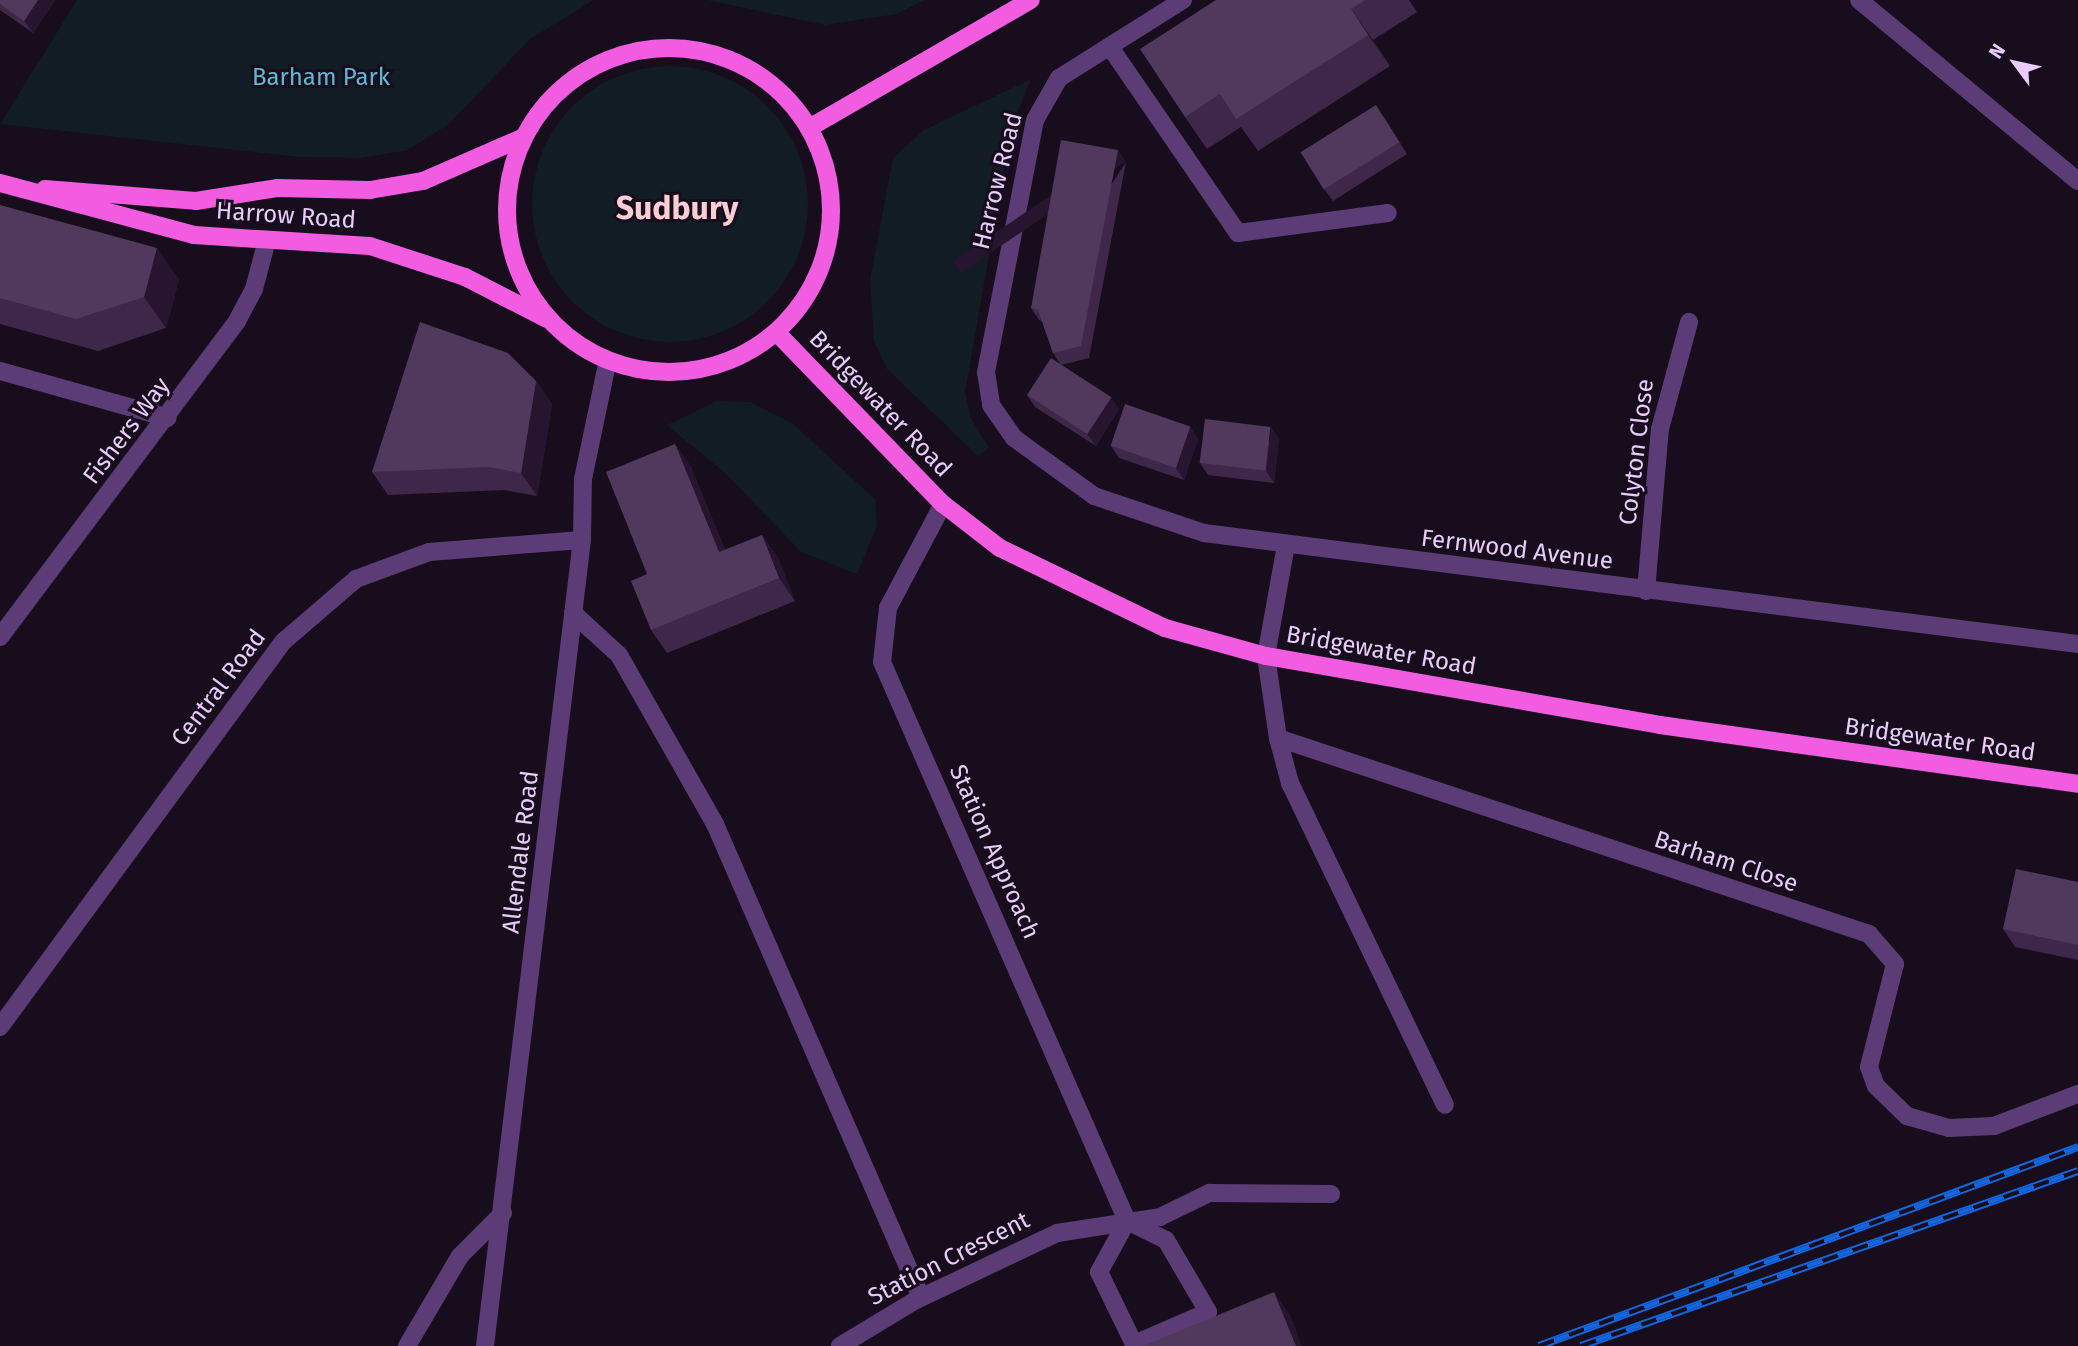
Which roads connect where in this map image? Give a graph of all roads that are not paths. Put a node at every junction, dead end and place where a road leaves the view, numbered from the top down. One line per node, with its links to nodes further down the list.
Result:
1 (1031, 0): 5 (main road)
2 (1184, 0): 4 (street, Harrow Road)
3 (1859, 0): 7 (street)
4 (1110, 47): 9 (street); 16 (street, Harrow Road)
5 (810, 128): 6 (main road); 13 (main road)
6 (522, 138): 8 (main road, Harrow Road); 11 (main road)
7 (2078, 181)
8 (7, 185): 10 (main road, Harrow Road)
9 (1388, 213)
10 (267, 240): 11 (main road, Harrow Road); 17 (street, Fishers Way)
11 (547, 319): 14 (main road, Harrow Road)
12 (1689, 322): 21 (street, Colyton Close)
13 (778, 334): 14 (main road); 18 (main road, Bridgewater Road)
14 (607, 364): 19 (street, Allendale Road)
15 (0, 371): 17 (street)
16 (991, 405): 20 (street, Fernwood Avenue)
17 (168, 418): 23 (street, Fishers Way)
18 (943, 504): 25 (main road, Bridgewater Road); 33 (street, Station Approach)
19 (582, 540): 22 (street, Allendale Road); 28 (street, Central Road)
20 (1286, 545): 21 (street, Fernwood Avenue); 25 (street)
21 (1646, 591): 24 (street, Fernwood Avenue)
22 (573, 612): 32 (street, Allendale Road); 34 (street)
23 (0, 637)
24 (2078, 644)
25 (1266, 656): 26 (street); 27 (main road, Bridgewater Road)
26 (1278, 737): 29 (street, Barham Close); 30 (street)
27 (2078, 784)
28 (0, 1027)
29 (2078, 1094)
30 (1445, 1105)
31 (1331, 1194): 33 (street, Station Crescent)
32 (503, 1213): 35 (street); 36 (street, Allendale Road)
33 (1127, 1221): 33 (street); 34 (street, Station Crescent)
34 (921, 1297): 37 (street, Station Crescent)
35 (407, 1346)
36 (485, 1346)
37 (840, 1346)

